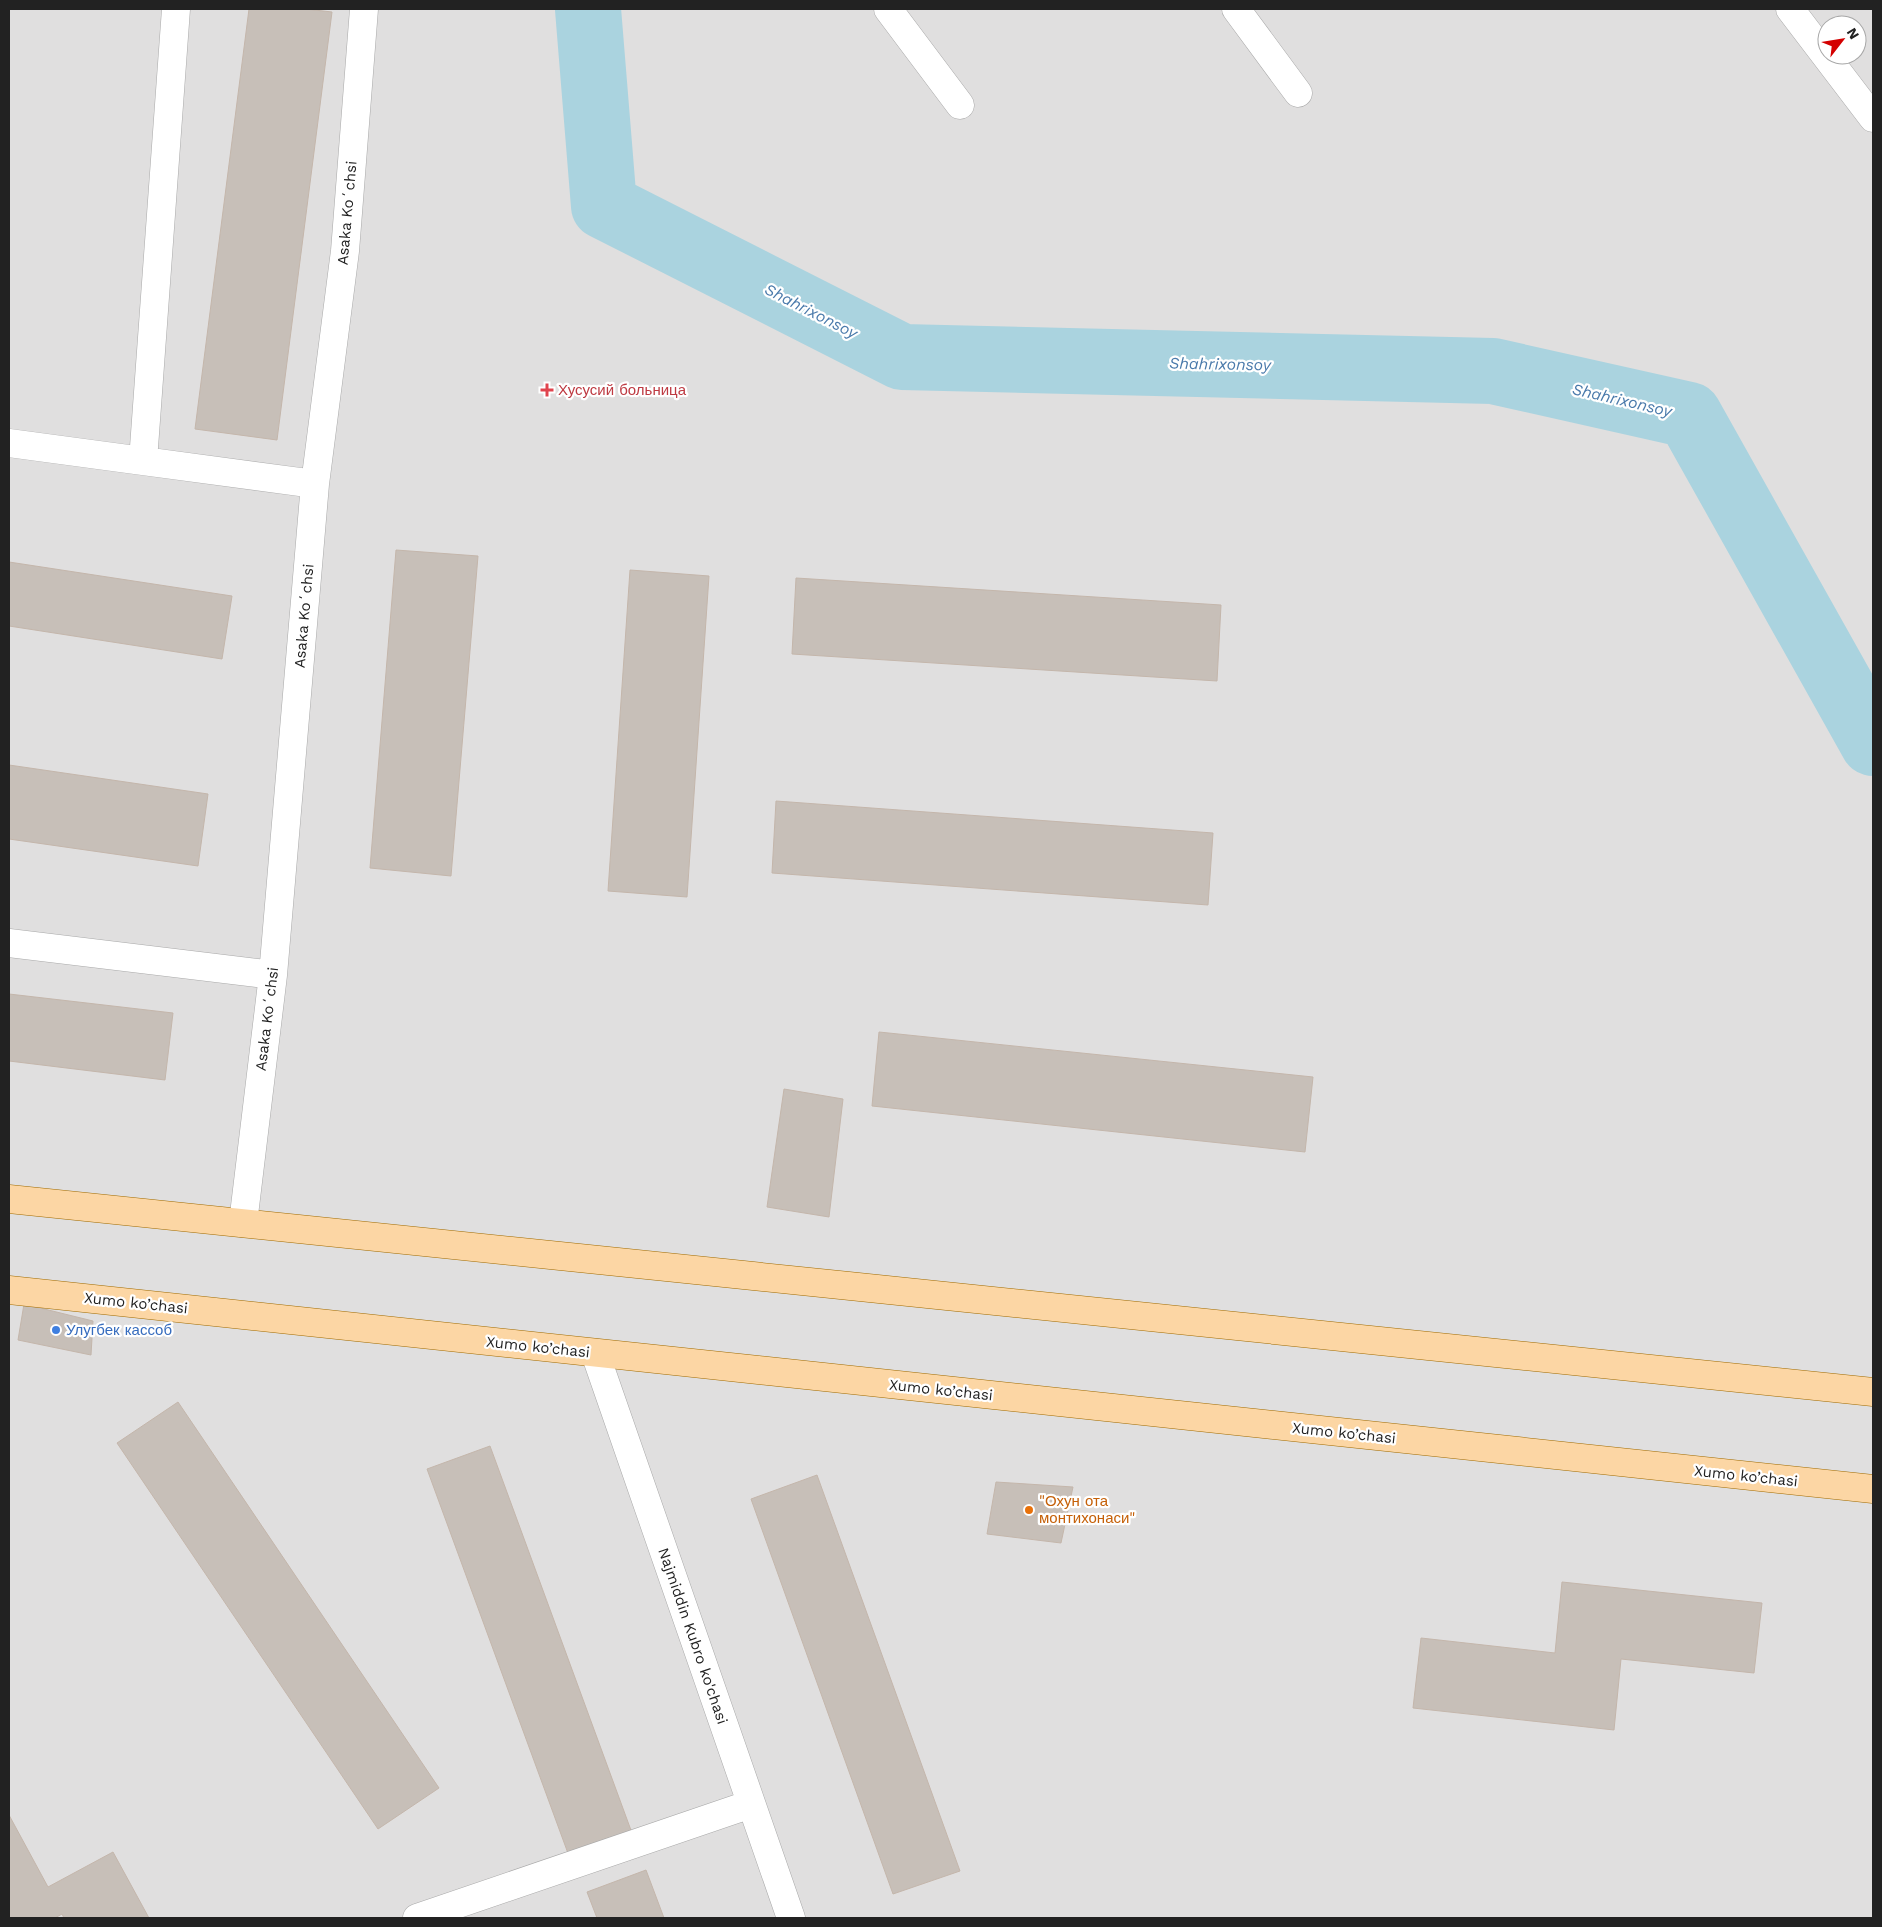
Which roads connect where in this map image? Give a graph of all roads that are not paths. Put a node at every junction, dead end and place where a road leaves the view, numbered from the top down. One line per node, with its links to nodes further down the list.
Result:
1 (176, 9): 10 (street)
2 (364, 9): 11 (street, Asaka Koʻchsi)
3 (888, 9): 7 (street)
4 (1236, 9): 6 (street)
5 (1790, 9): 8 (street)
6 (1298, 93)
7 (960, 105)
8 (1873, 118)
9 (9, 443): 10 (street)
10 (144, 461): 11 (street)
11 (315, 484): 13 (street, Asaka Koʻchsi)
12 (9, 943): 13 (street)
13 (273, 975): 15 (street, Asaka Koʻchsi)
14 (9, 1199): 15 (main road)
15 (242, 1223): 18 (main road)
16 (9, 1290): 17 (main road, Xumo ko’chasi)
17 (595, 1353): 19 (main road, Xumo ko’chasi); 20 (street, Najmiddin Kubro ko'chasi)
18 (1873, 1392)
19 (1873, 1489)
20 (751, 1804): 21 (street); 22 (street, Najmiddin Kubro ko'chasi)
21 (417, 1918)
22 (790, 1918)

